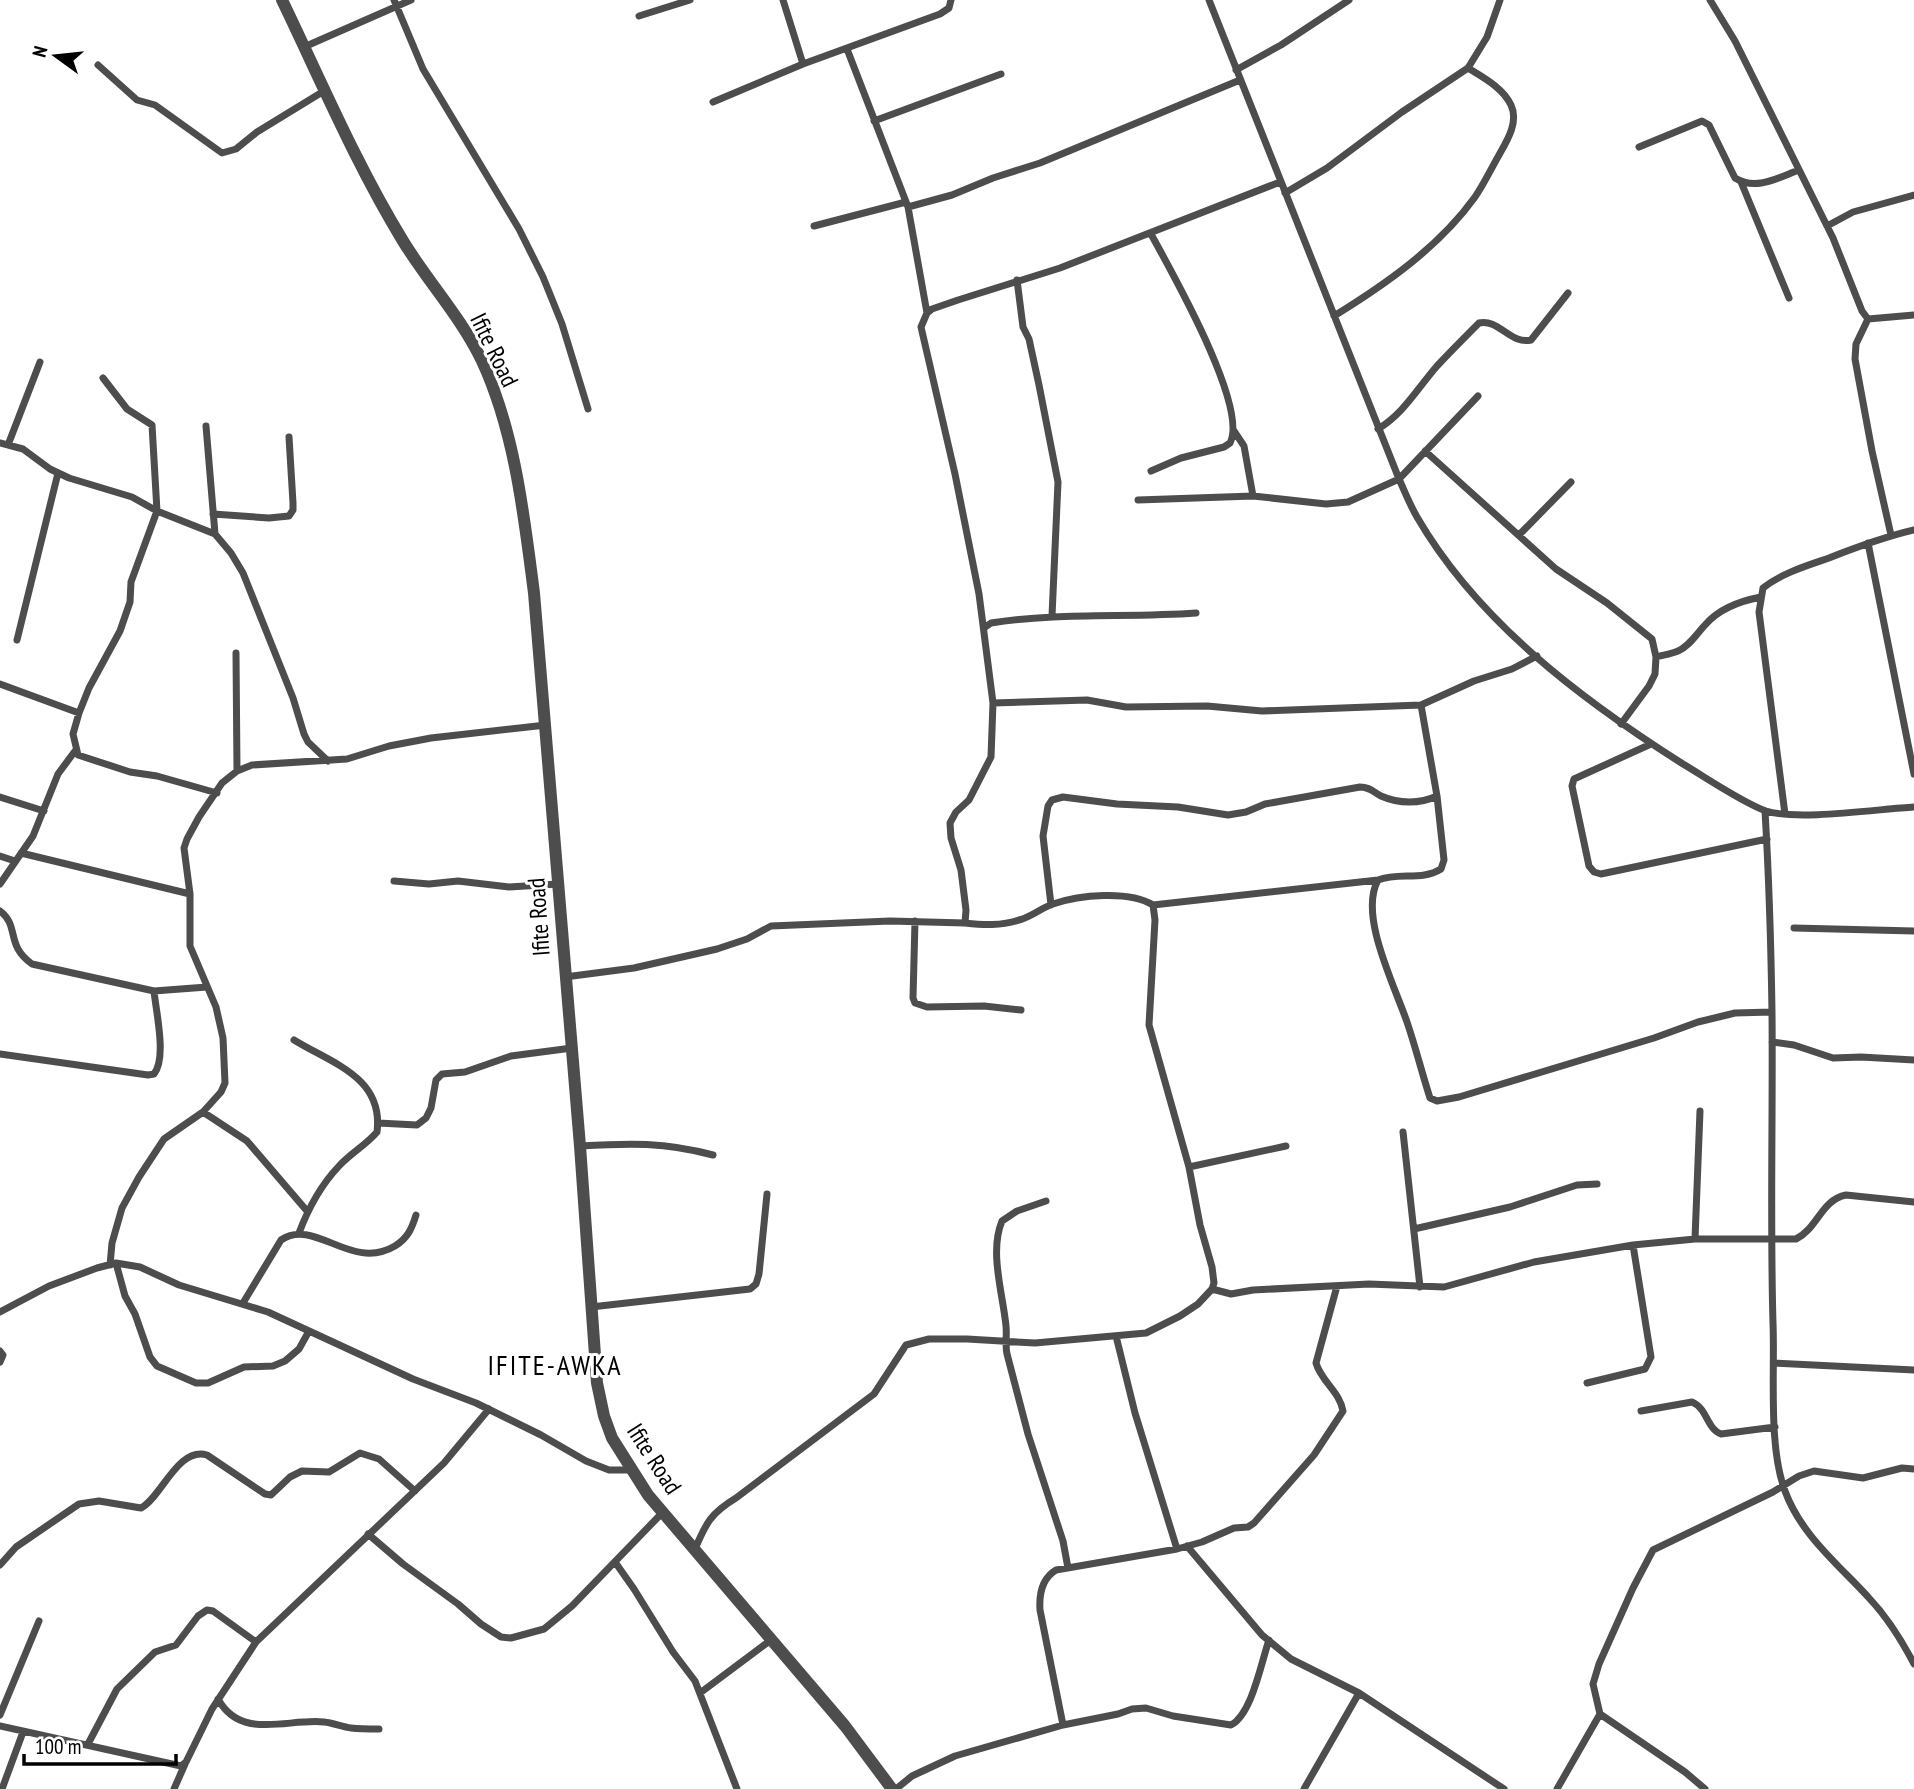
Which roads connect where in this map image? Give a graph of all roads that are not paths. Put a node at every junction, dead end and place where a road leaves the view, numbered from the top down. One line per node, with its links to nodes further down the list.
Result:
1 (282, 0): 12 (street, Ifite Road)
2 (411, 0): 10 (street)
3 (690, 0): 11 (street)
4 (783, 0): 14 (street)
5 (953, 0): 13 (street)
6 (1209, 0): 17 (street)
7 (1349, 0): 17 (street)
8 (1500, 0): 16 (street)
9 (1710, 0): 24 (street)
10 (395, 3): 12 (street); 43 (street)
11 (639, 16)
12 (304, 47): 20 (street, Ifite Road)
13 (847, 49): 14 (street); 22 (street)
14 (803, 64): 21 (street)
15 (98, 65): 20 (street)
16 (1468, 68): 27 (street); 38 (street)
17 (1236, 70): 19 (street)
18 (1001, 74): 22 (street)
19 (1240, 80): 25 (street); 29 (street)
20 (324, 91): 76 (street, Ifite Road)
21 (713, 102)
22 (874, 121): 29 (street)
23 (1640, 147): 26 (street)
24 (1799, 170): 26 (street); 31 (street)
25 (1280, 182): 27 (street); 32 (street)
26 (1741, 182): 35 (street)
27 (1285, 193): 38 (street)
28 (1914, 195): 31 (street)
29 (907, 205): 30 (street); 36 (street)
30 (814, 226)
31 (1827, 226): 39 (street)
32 (1151, 234): 33 (street); 46 (street)
33 (1017, 280): 36 (street); 65 (street)
34 (1568, 293): 45 (street)
35 (1789, 298)
36 (926, 313): 66 (street)
37 (1914, 315): 39 (street)
38 (1334, 316): 45 (street)
39 (1868, 319): 61 (street)
40 (40, 362): 48 (street)
41 (103, 378): 56 (street)
42 (1478, 396): 49 (street)
43 (588, 409)
44 (206, 426): 57 (street)
45 (1378, 429): 52 (street)
46 (1234, 430): 50 (street); 54 (street)
47 (289, 438): 57 (street)
48 (4, 444): 51 (street)
49 (1425, 451): 52 (street); 60 (street)
50 (1152, 471)
51 (58, 473): 56 (street); 67 (street)
52 (1399, 479): 54 (street); 69 (street)
53 (1572, 482): 60 (street)
54 (1253, 496): 55 (street)
55 (1138, 500)
56 (156, 511): 59 (street); 74 (street)
57 (214, 514): 59 (street)
58 (1914, 530): 61 (street)
59 (215, 534): 79 (street)
60 (1519, 535): 70 (street)
61 (1891, 535): 62 (street)
62 (1868, 543): 63 (street); 81 (street)
63 (1761, 597): 70 (street); 88 (street)
64 (1196, 614): 65 (street)
65 (1052, 616): 66 (street)
66 (984, 628): 72 (street)
67 (16, 640)
68 (236, 653): 80 (street)
69 (1537, 656): 73 (street); 75 (street)
70 (1656, 657): 75 (street)
71 (0, 684): 74 (street)
72 (993, 703): 73 (street); 102 (street)
73 (1421, 705): 83 (street)
74 (79, 713): 78 (street)
75 (1621, 724): 77 (street)
76 (546, 725): 79 (street); 96 (street, Ifite Road)
77 (1651, 744): 87 (street); 89 (street)
78 (75, 751): 82 (street); 86 (street)
79 (328, 761): 80 (street)
80 (237, 771): 82 (street)
81 (1914, 774)
82 (217, 793): 97 (street)
83 (1437, 796): 93 (street); 98 (street)
84 (0, 797): 86 (street)
85 (1914, 807): 88 (street)
86 (44, 811): 90 (street)
87 (1765, 811): 88 (street); 89 (street)
88 (1785, 814)
89 (1767, 839): 109 (street)
90 (21, 853): 92 (street); 97 (street)
91 (0, 856): 92 (street)
92 (15, 860): 95 (street)
93 (1378, 880): 99 (street); 109 (street)
94 (394, 881): 96 (street)
95 (0, 884)
96 (558, 884): 105 (street, Ifite Road)
97 (190, 894): 106 (street)
98 (1051, 905): 99 (street); 102 (street)
99 (1153, 905): 122 (street)
100 (0, 911): 107 (street)
101 (915, 921): 102 (street); 105 (street); 108 (street)
102 (965, 923)
103 (1794, 928): 104 (street)
104 (1914, 931)
105 (565, 977): 112 (street, Ifite Road)
106 (208, 987): 107 (street); 116 (street)
107 (154, 991): 113 (street)
108 (1021, 1010)
109 (1772, 1012): 111 (street)
110 (294, 1040): 117 (street)
111 (1772, 1042): 114 (street); 132 (street)
112 (572, 1048): 117 (street); 119 (street, Ifite Road)
113 (0, 1054)
114 (1914, 1060)
115 (1700, 1111): 131 (street)
116 (203, 1112): 127 (street); 134 (street)
117 (378, 1123): 127 (street)
118 (1403, 1132): 129 (street)
119 (580, 1146): 121 (street); 139 (street, Ifite Road)
120 (1286, 1146): 122 (street)
121 (713, 1155)
122 (1189, 1167): 137 (street)
123 (1597, 1184): 129 (street)
124 (766, 1194): 139 (street)
125 (1046, 1201): 143 (street)
126 (1914, 1202): 132 (street)
127 (307, 1211): 130 (street)
128 (416, 1215): 130 (street)
129 (1414, 1229): 136 (street)
130 (299, 1233): 138 (street)
131 (1695, 1239): 132 (street); 133 (street)
132 (1771, 1240): 146 (street)
133 (1633, 1245): 136 (street); 148 (street)
134 (113, 1264): 138 (street); 140 (street); 141 (street)
135 (1337, 1286): 136 (street); 137 (street); 158 (street)
136 (1419, 1287)
137 (1212, 1289): 142 (street)
138 (243, 1303): 141 (street)
139 (591, 1307): 153 (street, Ifite Road)
140 (0, 1312)
141 (309, 1331): 149 (street)
142 (1116, 1336): 143 (street); 160 (street)
143 (1005, 1341): 159 (street); 163 (street)
144 (0, 1350): 145 (street)
145 (0, 1362)
146 (1774, 1363): 147 (street); 151 (street)
147 (1914, 1370)
148 (1587, 1383)
149 (489, 1409): 153 (street); 155 (street)
150 (1641, 1411): 151 (street)
151 (1775, 1427): 154 (street)
152 (1914, 1469): 154 (street)
153 (630, 1470): 156 (street, Ifite Road)
154 (1783, 1487): 168 (street); 172 (street)
155 (415, 1491): 157 (street); 162 (street)
156 (663, 1512): 159 (street, Ifite Road); 161 (street)
157 (368, 1534): 161 (street); 167 (street)
158 (1187, 1546): 160 (street); 166 (street)
159 (695, 1549): 165 (street, Ifite Road)
160 (1177, 1549): 163 (street)
161 (615, 1562): 169 (street)
162 (0, 1565)
163 (1068, 1568): 174 (street)
164 (39, 1621): 173 (street)
165 (771, 1640): 169 (street); 183 (street, Ifite Road)
166 (1269, 1640): 170 (street); 174 (street)
167 (256, 1642): 171 (street); 178 (street)
168 (1914, 1664)
169 (700, 1693): 182 (street)
170 (1359, 1693): 184 (street); 185 (street)
171 (218, 1699): 176 (street); 179 (street)
172 (1600, 1714): 186 (street); 187 (street)
173 (0, 1715)
174 (1063, 1725): 183 (street)
175 (0, 1726): 177 (street)
176 (379, 1729)
177 (23, 1731): 178 (street); 180 (street)
178 (88, 1744): 179 (street)
179 (186, 1762): 181 (street)
180 (2, 1789)
181 (174, 1789)
182 (737, 1789)
183 (894, 1789)
184 (1304, 1789)
185 (1504, 1789)
186 (1558, 1789)
187 (1705, 1789)

